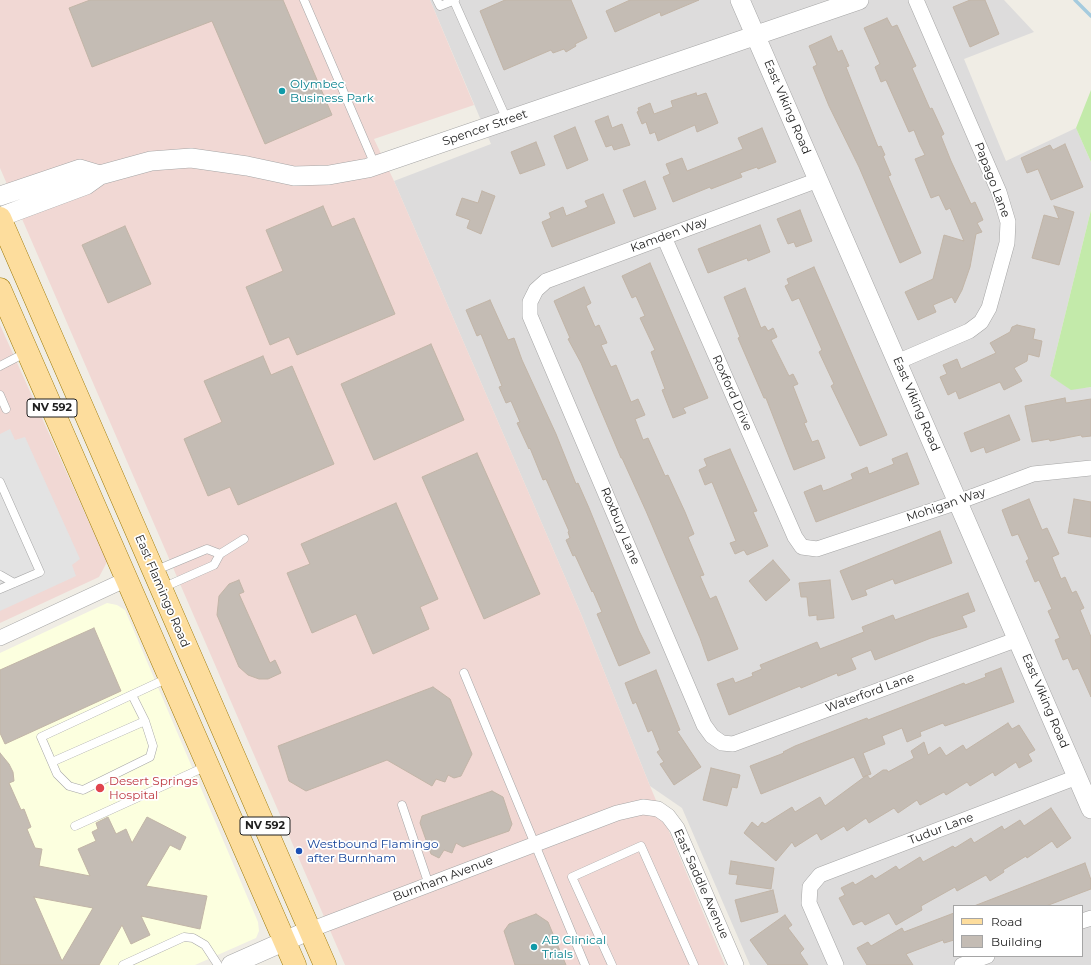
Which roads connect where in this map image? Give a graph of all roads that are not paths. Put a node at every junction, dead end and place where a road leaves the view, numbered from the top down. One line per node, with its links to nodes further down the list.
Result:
1 (304, 0): 9 (lane)
2 (437, 0): 3 (lane)
3 (454, 0): 8 (lane)
4 (740, 0): 7 (street, East Viking Road)
5 (859, 0): 7 (street, Spencer Street)
6 (916, 0): 18 (street, Papago Lane)
7 (756, 36): 8 (street, Spencer Street); 11 (street, East Viking Road)
8 (507, 120): 9 (street, Spencer Street)
9 (375, 165): 10 (street, Spencer Street)
10 (100, 175): 12 (street); 13 (street, Spencer Street)
11 (818, 180): 14 (street, Kamden Way); 18 (street, East Viking Road)
12 (0, 196)
13 (0, 217): 31 (main road, East Flamingo Road / NV 592)
14 (664, 237): 16 (street, Kamden Way); 27 (street, Roxford Drive)
15 (0, 289): 17 (main road, NV 592)
16 (530, 302): 41 (street, Roxbury Lane)
17 (27, 352): 19 (lane); 25 (main road, NV 592)
18 (897, 362): 24 (street, East Viking Road)
19 (0, 366)
20 (0, 395): 21 (lane)
21 (6, 409)
22 (1091, 468): 24 (street, Mohigan Way)
23 (0, 482): 32 (lane)
24 (958, 502): 27 (street, Mohigan Way); 36 (street, East Viking Road)
25 (104, 527): 30 (main road, NV 592); 31 (main road)
26 (244, 539): 28 (lane)
27 (802, 547)
28 (220, 554): 31 (lane); 31 (lane)
29 (0, 575): 32 (lane)
30 (127, 579): 34 (main road); 35 (street); 38 (main road, NV 592)
31 (158, 580): 34 (main road, East Flamingo Road / NV 592)
32 (14, 583): 33 (lane)
33 (0, 589)
34 (181, 635): 51 (main road, East Flamingo Road / NV 592)
35 (0, 638)
36 (1018, 639): 41 (street, Waterford Lane); 44 (street, East Viking Road)
37 (464, 673): 49 (lane)
38 (169, 677): 39 (lane); 43 (main road, NV 592)
39 (132, 695): 40 (lane); 42 (lane)
40 (145, 721): 42 (lane); 42 (lane)
41 (722, 743)
42 (52, 762)
43 (208, 766): 48 (lane); 52 (main road, NV 592)
44 (1077, 777): 47 (street, East Viking Road); 63 (street, Tudur Lane)
45 (402, 805): 50 (lane)
46 (658, 809): 49 (street, Burnham Avenue); 62 (street, East Saddle Avenue)
47 (1091, 809)
48 (75, 826)
49 (534, 844): 50 (street, Burnham Avenue); 60 (lane)
50 (429, 885): 51 (street, Burnham Avenue)
51 (310, 930): 52 (street, Burnham Avenue); 59 (main road, East Flamingo Road / NV 592)
52 (284, 941): 57 (street, Burnham Avenue); 58 (main road, NV 592)
53 (984, 957): 64 (street)
54 (691, 964): 61 (lane)
55 (123, 965): 56 (lane)
56 (218, 965)
57 (232, 965)
58 (295, 965)
59 (325, 965)
60 (585, 965)
61 (612, 965)
62 (736, 965)
63 (836, 965)
64 (962, 965)

